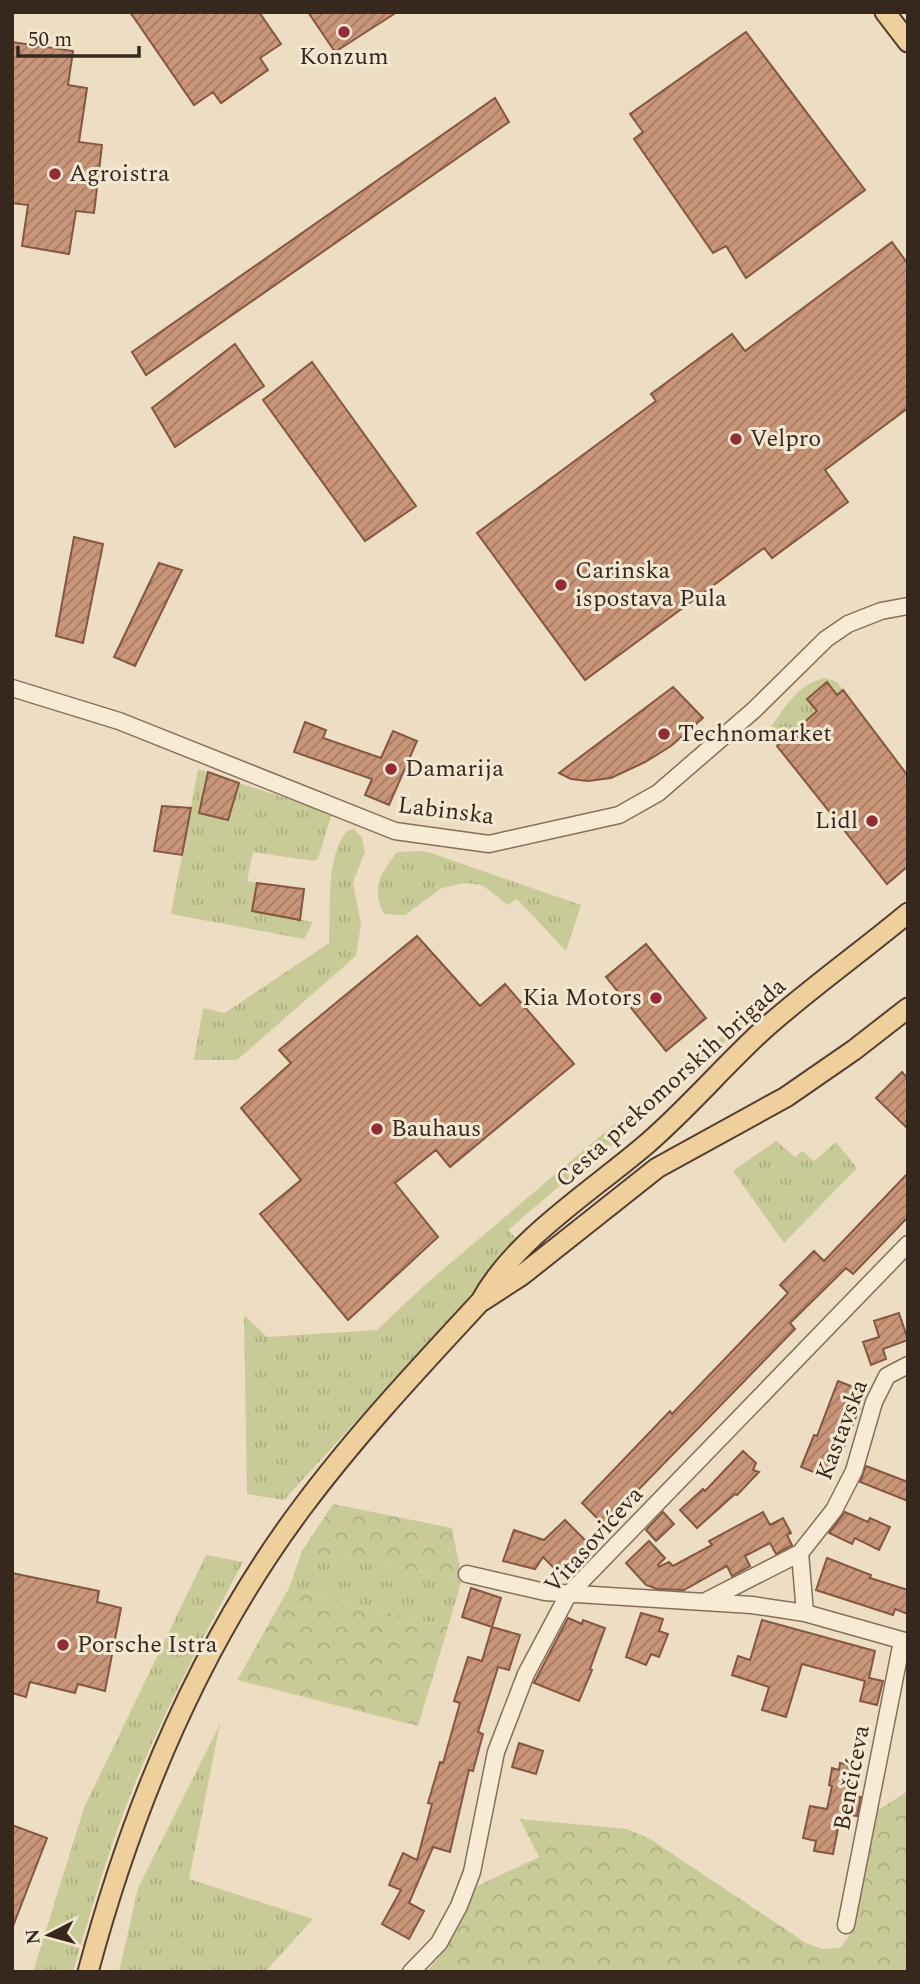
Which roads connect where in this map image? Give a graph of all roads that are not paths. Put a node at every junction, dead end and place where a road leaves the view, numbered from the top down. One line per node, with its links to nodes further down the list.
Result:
1 (885, 12): 2 (main road)
2 (908, 42)
3 (908, 606): 4 (street, Labinska)
4 (12, 688)
5 (908, 913): 8 (main road, Cesta prekomorskih brigada)
6 (908, 1008): 8 (main road, Cesta prekomorskih brigada)
7 (908, 1244): 12 (street, Vitasovićeva)
8 (481, 1301): 17 (main road, Cesta prekomorskih brigada)
9 (908, 1365): 10 (street, Kastavska)
10 (800, 1553): 13 (street, Benčićeva); 14 (street)
11 (467, 1574): 12 (street, Benčićeva)
12 (568, 1595): 13 (street, Benčićeva); 18 (street, Vitasovićeva)
13 (704, 1602): 14 (street, Benčićeva)
14 (804, 1613): 15 (street, Benčićeva)
15 (905, 1642): 16 (street, Benčićeva)
16 (846, 1925)
17 (88, 1972)
18 (411, 1972)

